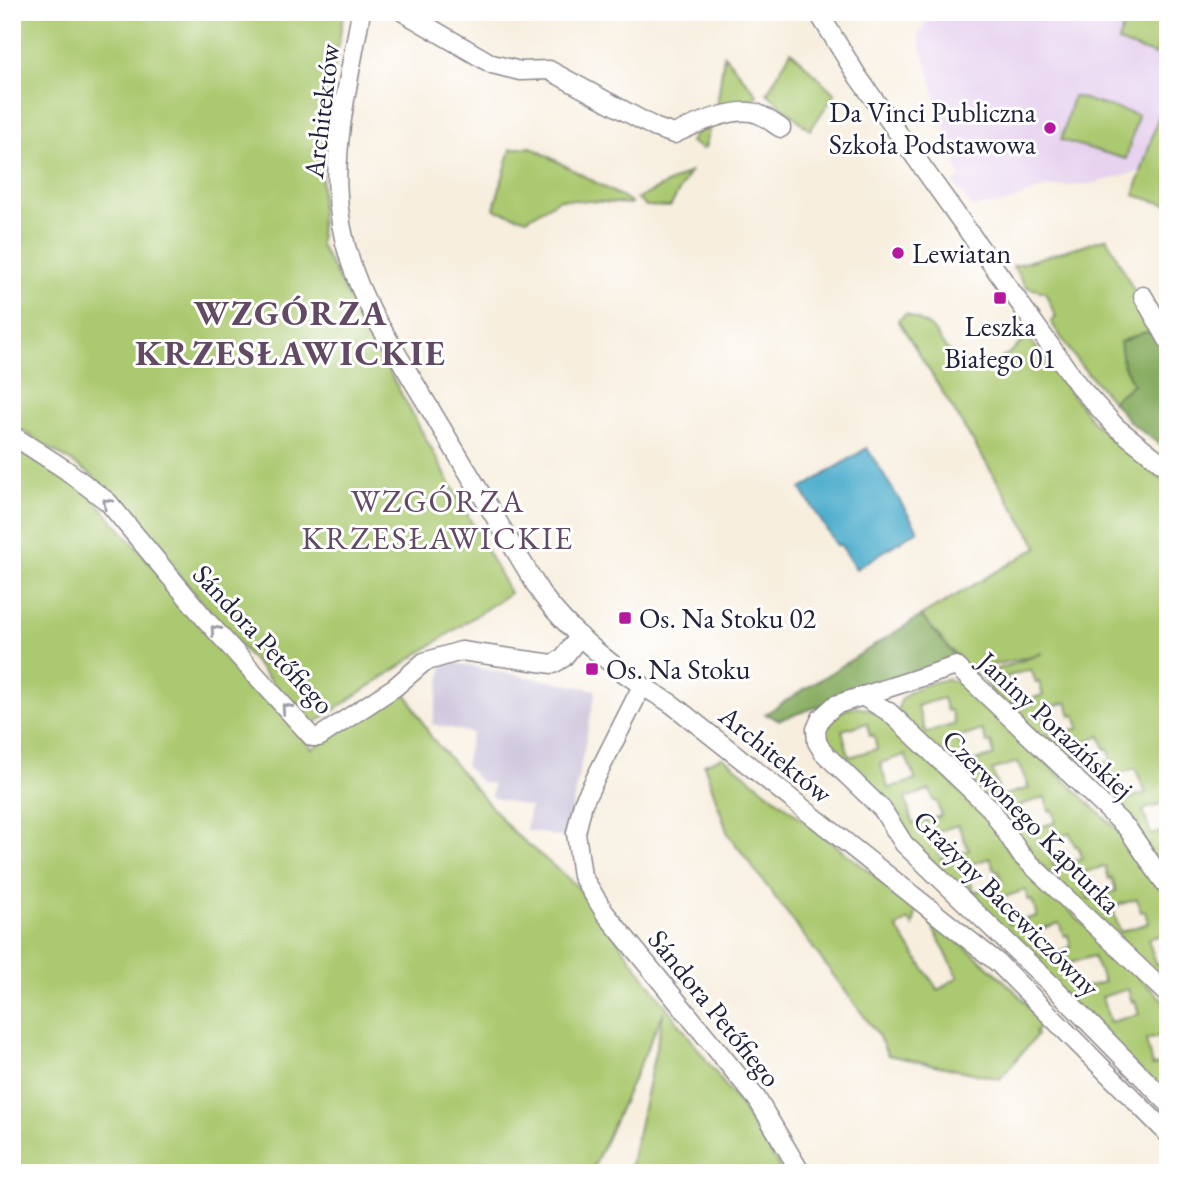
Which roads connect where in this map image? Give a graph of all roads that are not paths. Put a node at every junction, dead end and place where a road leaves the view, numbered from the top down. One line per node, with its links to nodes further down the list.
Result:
1 (361, 12): 9 (street, Architektów)
2 (403, 12): 4 (street)
3 (818, 12): 8 (street)
4 (781, 128)
5 (1143, 296): 6 (street)
6 (1168, 340)
7 (12, 435): 9 (street, Sándora Petőfiego, one-way to 7)
8 (1168, 468)
9 (580, 636): 11 (street, Architektów)
10 (898, 684): 12 (street, Janiny Porazińskiej); 13 (street); 15 (street, Janiny Porazińskiej)
11 (642, 686): 18 (street, Architektów); 19 (street, Sándora Petőfiego)
12 (862, 696): 13 (street, Czerwonego Kapturka); 14 (street, Janiny Porazińskiej)
13 (889, 712): 16 (street, Czerwonego Kapturka)
14 (816, 735): 17 (street, Grażyny Bacewiczówny)
15 (1168, 888)
16 (1168, 995)
17 (1168, 1103)
18 (1168, 1134)
19 (801, 1173)

